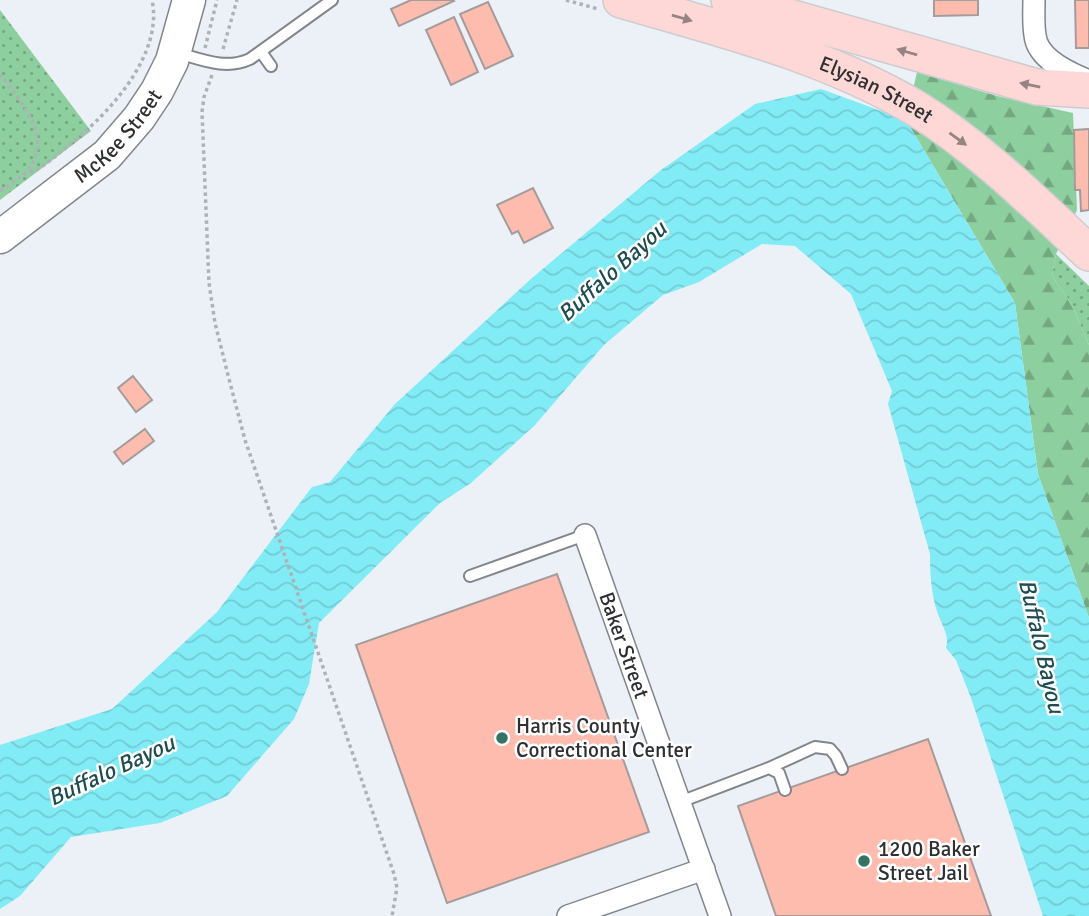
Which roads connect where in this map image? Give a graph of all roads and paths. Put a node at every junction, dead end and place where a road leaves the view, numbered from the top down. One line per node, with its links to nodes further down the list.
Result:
1 (152, 0): 19 (path)
2 (189, 0): 11 (main road, McKee Street)
3 (237, 0): 10 (path)
4 (332, 0): 12 (lane)
5 (566, 0): 7 (path)
6 (1034, 0): 16 (street)
7 (612, 5): 8 (main road, Elysian Street, one-way to 8)
8 (742, 14): 17 (main road, Elysian Street, one-way to 8); 22 (main road, Elysian Street, one-way to 22)
9 (159, 24): 18 (path)
10 (223, 47)
11 (174, 52): 12 (lane); 21 (main road, McKee Street)
12 (261, 52): 13 (lane)
13 (271, 66)
14 (0, 74): 19 (path)
15 (210, 78): 30 (path)
16 (1089, 81)
17 (1089, 90)
18 (130, 91)
19 (23, 176): 20 (path)
20 (0, 192)
21 (0, 237)
22 (1089, 253)
23 (585, 535): 24 (lane); 28 (street, Baker Street)
24 (470, 576)
25 (769, 768): 26 (lane); 27 (lane); 28 (lane)
26 (842, 769)
27 (785, 790)
28 (680, 802): 29 (street, Baker Street)
29 (704, 869): 31 (street); 32 (street, Baker Street)
30 (392, 916)
31 (568, 916)
32 (720, 916)

